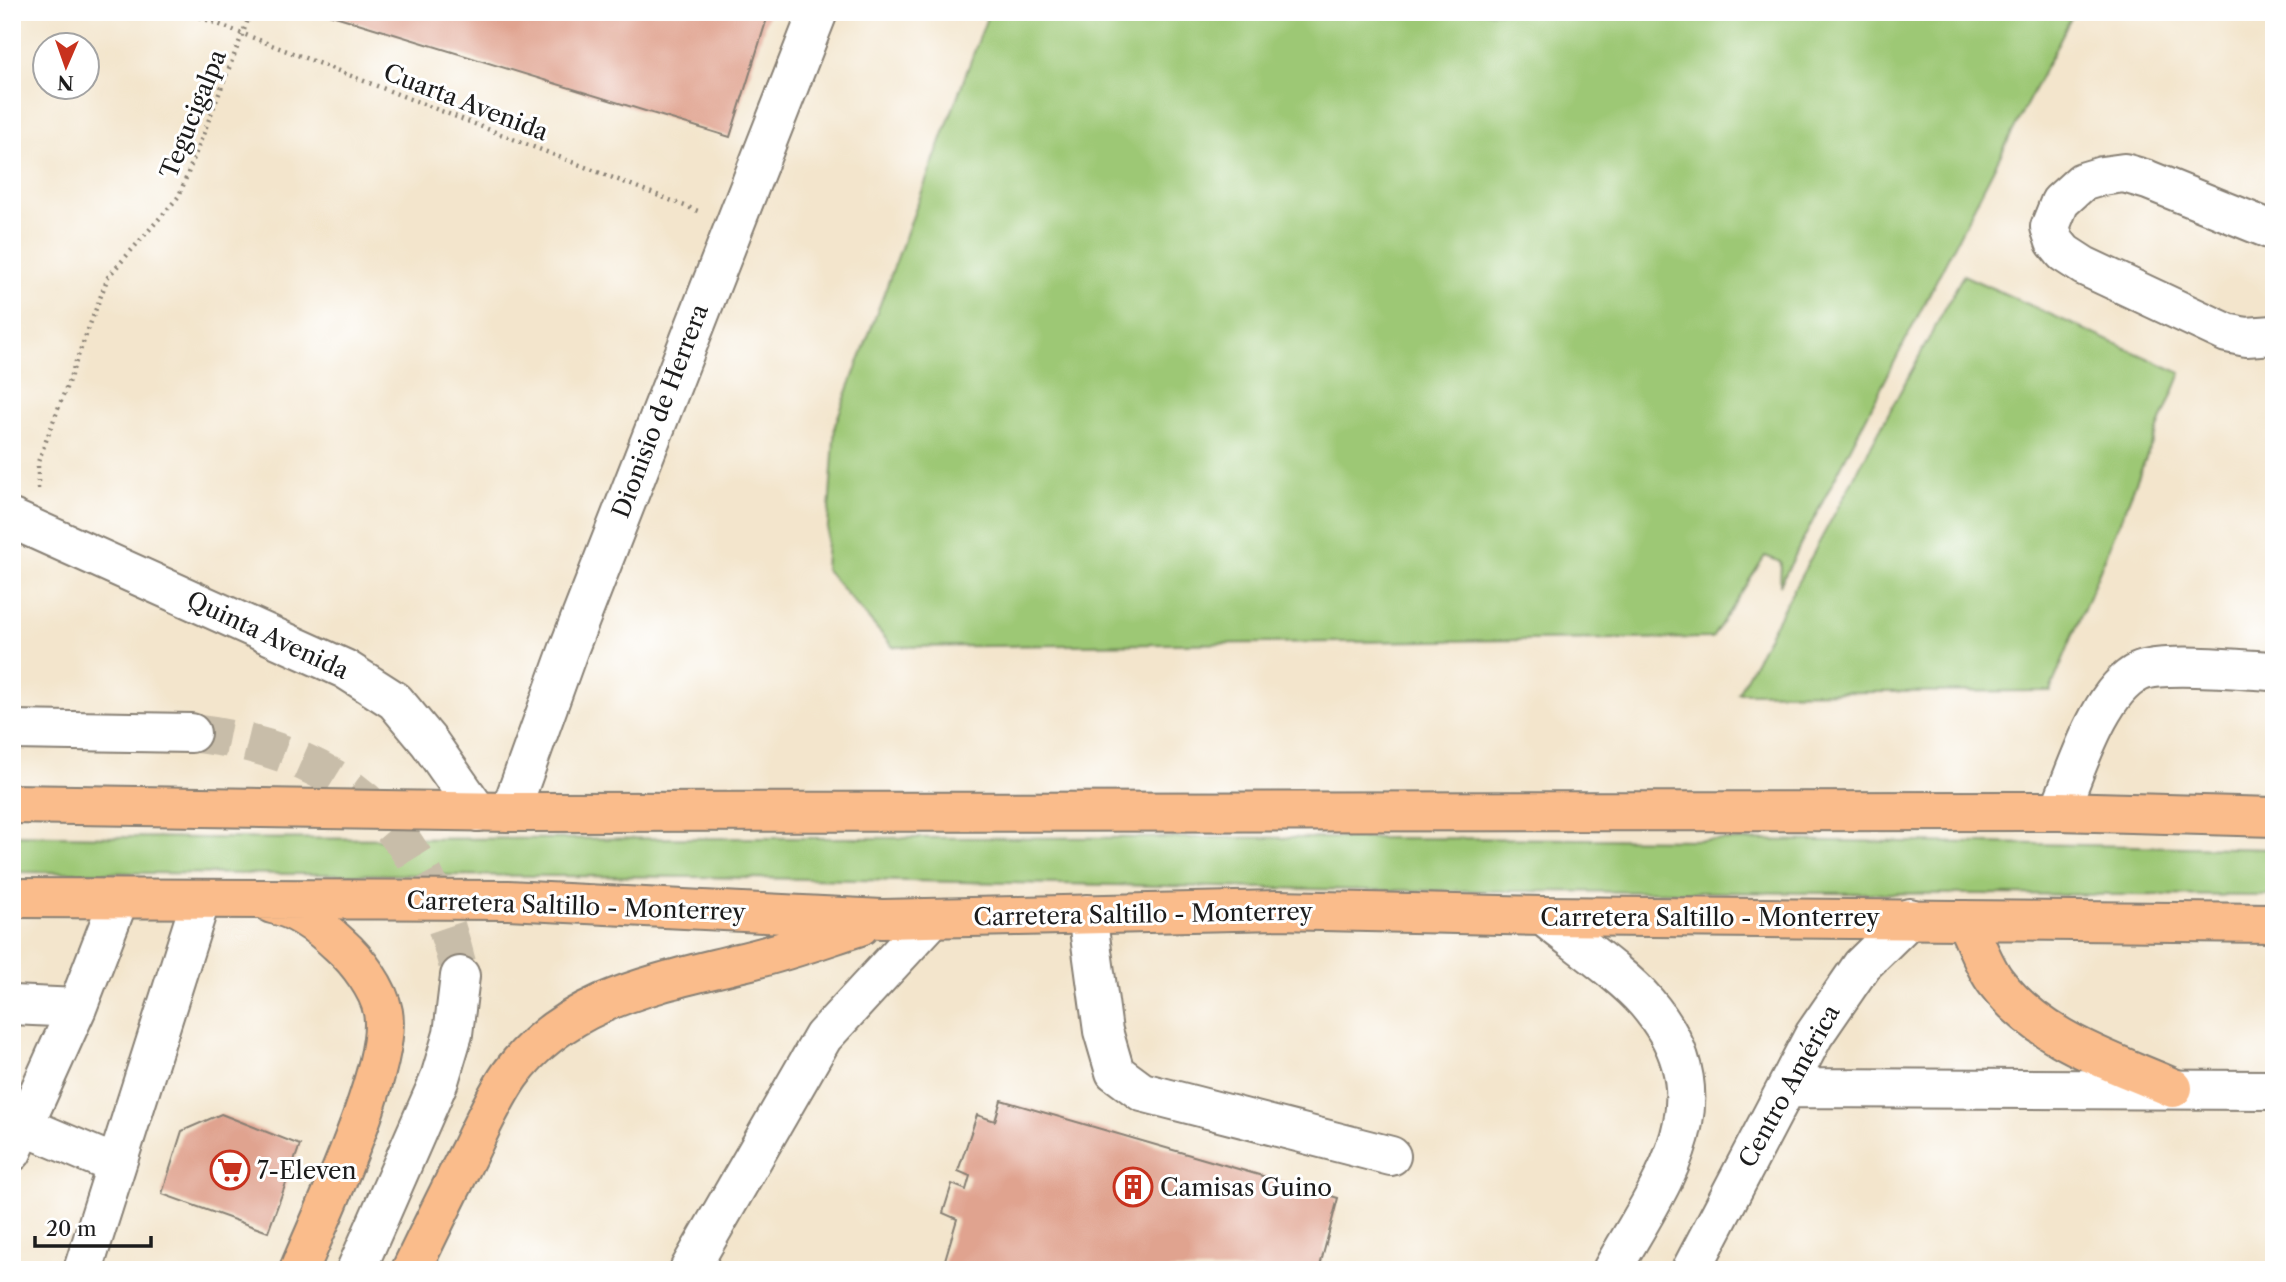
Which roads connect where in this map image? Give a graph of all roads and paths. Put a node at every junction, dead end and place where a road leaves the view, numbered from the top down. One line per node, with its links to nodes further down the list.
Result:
1 (187, 12): 4 (path, Cuarta Avenida)
2 (251, 12): 4 (path, Tegucigalpa)
3 (818, 12): 5 (street, Dionisio de Herrera)
4 (243, 34): 5 (path, Cuarta Avenida); 8 (path, Tegucigalpa)
5 (732, 224): 14 (street, Dionisio de Herrera)
6 (2274, 230): 7 (street)
7 (2274, 334)
8 (25, 524): 14 (street, Quinta Avenida)
9 (2274, 671): 13 (street)
10 (12, 730): 11 (street)
11 (191, 733)
12 (12, 804): 14 (main road)
13 (2059, 811): 14 (main road); 15 (main road)
14 (494, 812)
15 (2274, 817)
16 (12, 898): 17 (main road, Carretera Saltillo - Monterrey)
17 (119, 899): 18 (main road, Carretera Saltillo - Monterrey); 29 (street)
18 (201, 899): 19 (main road, Carretera Saltillo - Monterrey); 35 (street)
19 (253, 899): 24 (main road, Carretera Saltillo - Monterrey); 37 (main road)
20 (1087, 914): 21 (main road, Carretera Saltillo - Monterrey); 22 (main road, Carretera Saltillo - Monterrey); 34 (street)
21 (1543, 916): 23 (main road, Carretera Saltillo - Monterrey); 41 (street)
22 (933, 918): 24 (main road, Carretera Saltillo - Monterrey); 40 (street)
23 (1910, 918): 25 (main road, Carretera Saltillo - Monterrey); 30 (street, Centro América)
24 (882, 919): 39 (main road)
25 (1965, 920): 26 (main road, Carretera Saltillo - Monterrey); 31 (main road)
26 (2274, 923)
27 (460, 976): 38 (street)
28 (12, 1005): 29 (street)
29 (77, 1007): 33 (street)
30 (1788, 1088): 31 (street); 42 (street, Centro América)
31 (2173, 1088): 32 (street)
32 (2274, 1090)
33 (18, 1139): 35 (street)
34 (1391, 1156)
35 (116, 1165): 36 (street)
36 (83, 1270)
37 (299, 1270)
38 (356, 1270)
39 (411, 1270)
40 (689, 1270)
41 (1612, 1270)
42 (1691, 1270)

